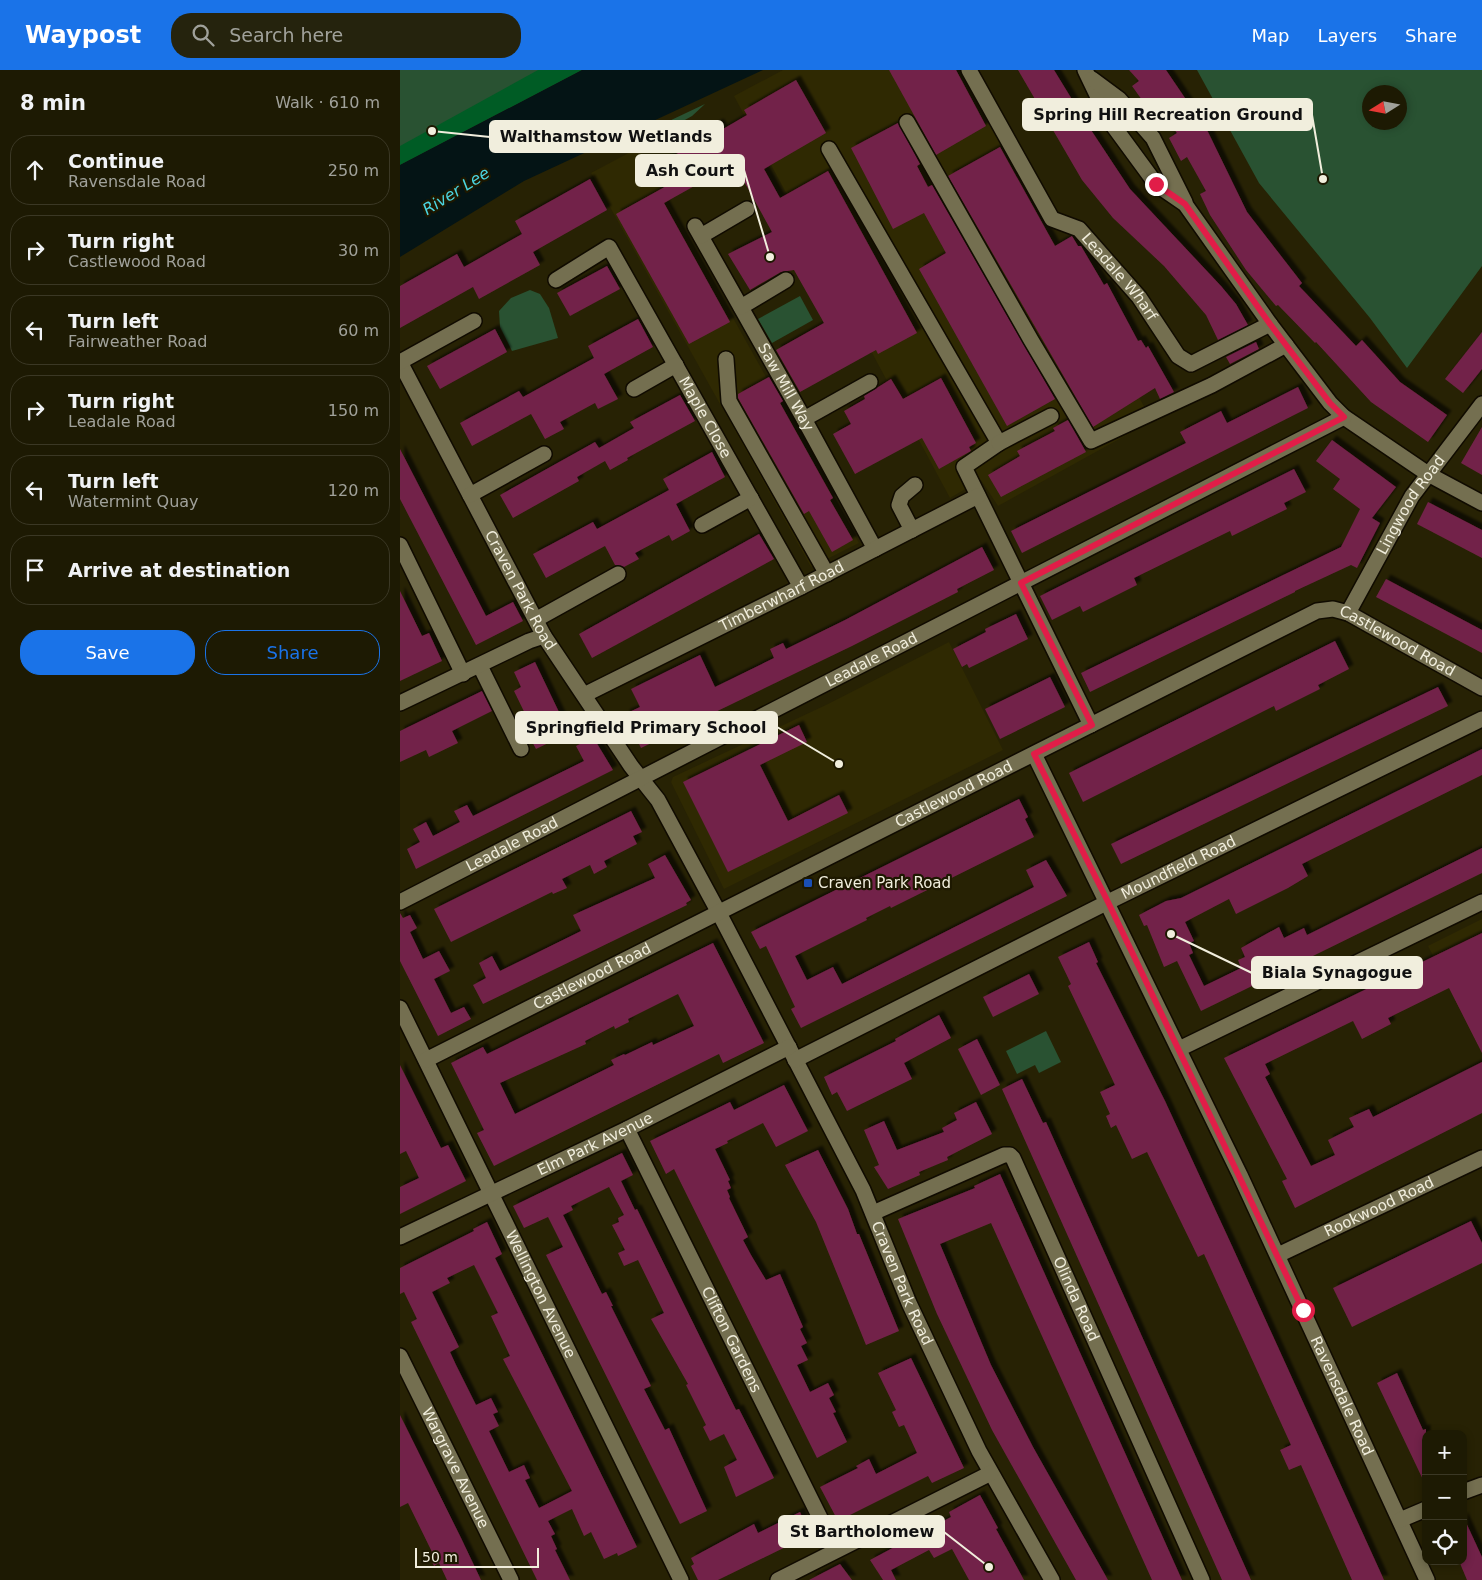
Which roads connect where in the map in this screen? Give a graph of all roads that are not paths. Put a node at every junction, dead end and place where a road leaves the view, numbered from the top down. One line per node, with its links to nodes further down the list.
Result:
1 (969, 70): 11 (street, Leadale Wharf)
2 (1088, 74): 5 (street); 5 (street)
3 (906, 122): 12 (street)
4 (828, 149): 22 (street)
5 (1185, 204): 11 (street)
6 (747, 209): 9 (street, Saw Mill Way)
7 (556, 280): 15 (street, Maple Close)
8 (786, 280): 9 (street)
9 (741, 307): 21 (street, Saw Mill Way)
10 (474, 322): 14 (street)
11 (1270, 324): 12 (street)
12 (1286, 345): 20 (street)
13 (726, 359): 35 (street)
14 (400, 362): 26 (street, Craven Park Road)
15 (676, 365): 17 (street); 28 (street, Maple Close)
16 (870, 382): 21 (street)
17 (634, 390)
18 (1482, 404): 24 (street, Lingwood Road)
19 (1051, 416): 22 (street)
20 (1344, 417): 24 (street); 36 (street, Leadale Road)
21 (804, 419): 33 (street, Saw Mill Way)
22 (1000, 443): 27 (street)
23 (544, 454): 26 (street)
24 (1428, 474): 29 (street); 38 (street, Lingwood Road)
25 (915, 485): 31 (street)
26 (470, 496): 39 (street, Craven Park Road)
27 (978, 496): 31 (street, Timberwharf Road); 36 (street)
28 (751, 498): 30 (street); 37 (street, Maple Close)
29 (1482, 503)
30 (702, 525)
31 (912, 530): 33 (street, Timberwharf Road)
32 (400, 545): 42 (street)
33 (875, 549): 35 (street, Timberwharf Road)
34 (618, 574): 39 (street)
35 (827, 574): 37 (street, Timberwharf Road)
36 (1021, 583): 47 (street); 50 (street, Leadale Road)
37 (801, 588): 44 (street, Timberwharf Road)
38 (1348, 613): 43 (street, Castlewood Road); 47 (street, Castlewood Road)
39 (537, 619): 40 (street, Craven Park Road)
40 (544, 636): 41 (street); 44 (street, Craven Park Road)
41 (480, 666): 42 (street); 48 (street)
42 (463, 674): 45 (street)
43 (1482, 688)
44 (584, 695): 50 (street, Craven Park Road)
45 (400, 703)
46 (1482, 719): 52 (street, Moundfield Road)
47 (1092, 725): 49 (street, Castlewood Road)
48 (521, 749)
49 (1034, 754): 52 (street, Ravensdale Road); 54 (street, Castlewood Road)
50 (642, 778): 51 (street, Leadale Road); 54 (street, Craven Park Road)
51 (400, 902)
52 (1108, 902): 56 (street, Ravensdale Road); 57 (street, Moundfield Road)
53 (1482, 902): 56 (street)
54 (719, 913): 57 (street, Craven Park Road); 58 (street, Castlewood Road)
55 (400, 1008): 58 (street, Wellington Avenue)
56 (1179, 1049): 64 (street, Ravensdale Road)
57 (792, 1054): 59 (street, Elm Park Avenue); 62 (street, Craven Park Road)
58 (426, 1060): 61 (street, Wellington Avenue)
59 (627, 1129): 61 (street, Elm Park Avenue); 71 (street, Clifton Gardens)
60 (1482, 1158): 64 (street, Rookwood Road)
61 (492, 1194): 63 (street, Elm Park Avenue); 73 (street, Wellington Avenue)
62 (873, 1214): 66 (street, Craven Park Road); 76 (street, Olinda Road)
63 (400, 1238)
64 (1278, 1254): 70 (street, Ravensdale Road)
65 (400, 1356): 72 (street, Wargrave Avenue)
66 (991, 1473): 71 (street); 75 (street, Craven Park Road)
67 (1482, 1485): 68 (street)
68 (1467, 1491)
69 (1422, 1511): 70 (street)
70 (1400, 1520): 77 (street, Ravensdale Road)
71 (836, 1550): 74 (street)
72 (511, 1580)
73 (681, 1580)
74 (779, 1580)
75 (1052, 1580)
76 (1202, 1580)
77 (1427, 1580)

